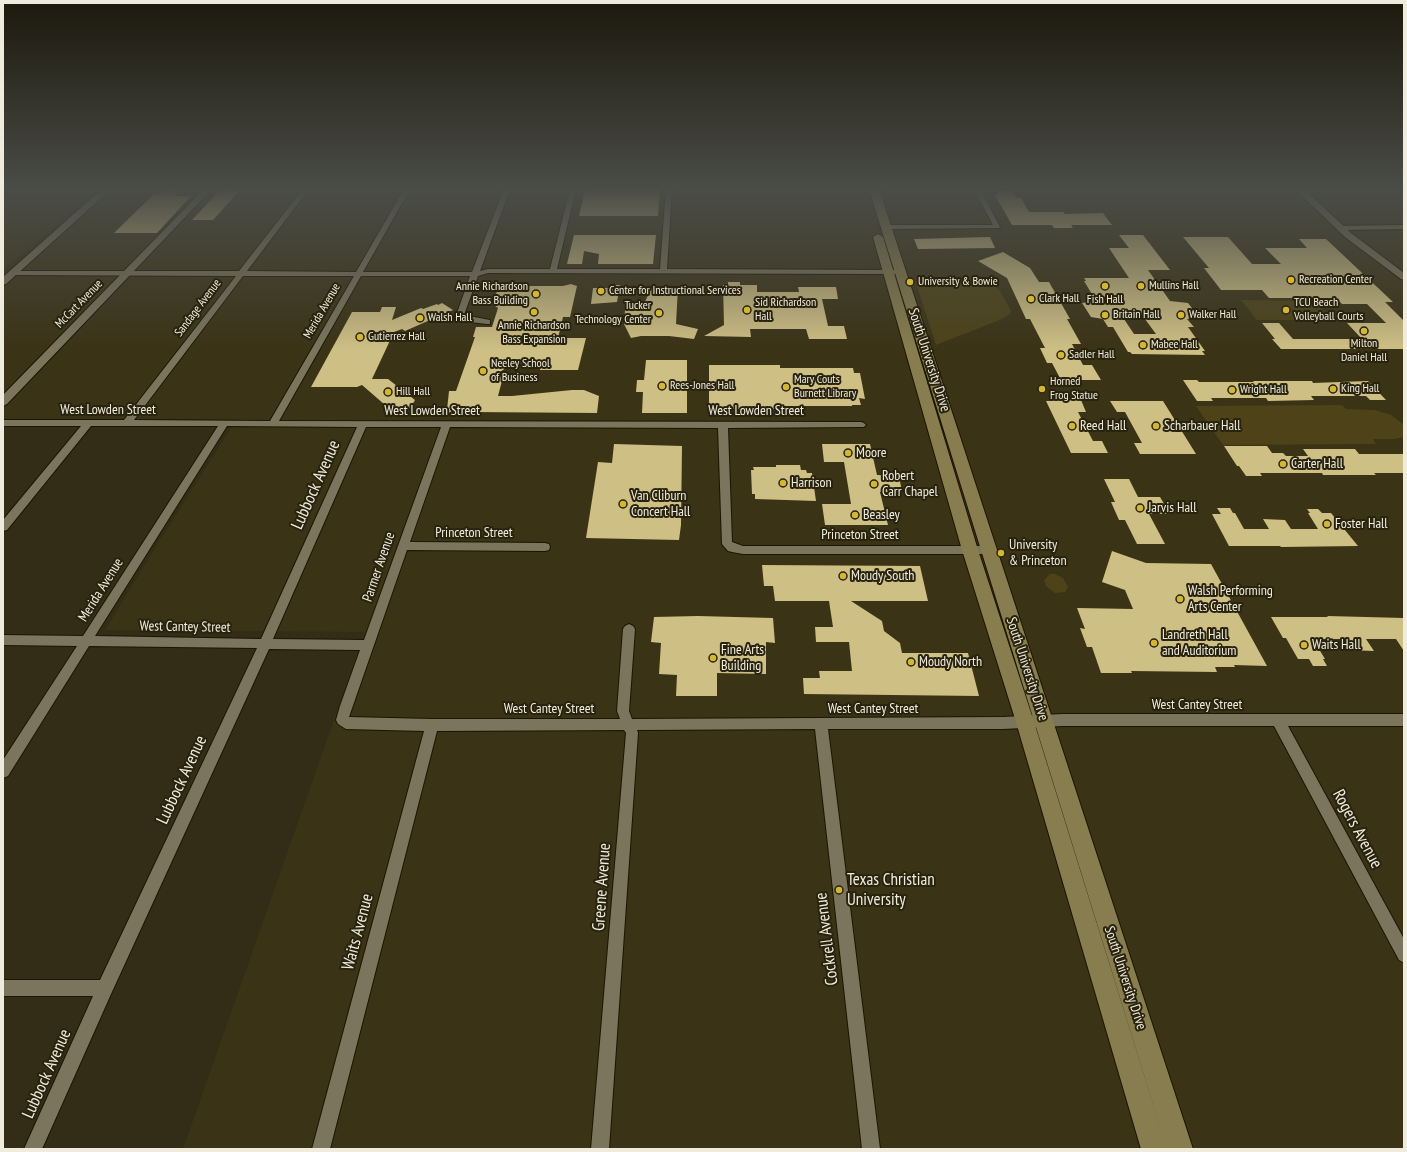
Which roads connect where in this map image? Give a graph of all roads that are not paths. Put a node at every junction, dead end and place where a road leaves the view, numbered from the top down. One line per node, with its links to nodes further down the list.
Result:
1 (47, 243): 14 (street)
2 (156, 243): 15 (street, McCart Avenue)
3 (265, 243): 16 (street, Sandage Avenue)
4 (376, 243): 17 (street, Merida Avenue)
5 (486, 243): 18 (street)
6 (560, 243): 11 (street)
7 (665, 243): 12 (street)
8 (883, 243): 13 (main road, South University Drive)
9 (889, 243): 13 (main road, South University Drive)
10 (1357, 243): 19 (street)
11 (553, 272): 12 (street); 18 (street)
12 (663, 272): 13 (street)
13 (894, 272): 35 (main road, South University Drive); 36 (main road, South University Drive)
14 (13, 273): 15 (street); 20 (street)
15 (126, 274): 16 (street); 22 (street, McCart Avenue)
16 (241, 274): 17 (street); 25 (street, Sandage Avenue)
17 (358, 274): 18 (street); 27 (street, Merida Avenue)
18 (474, 274): 21 (street)
19 (1404, 277)
20 (3, 282)
21 (487, 322)
22 (3, 402)
23 (3, 423): 24 (street, West Lowden Street)
24 (88, 424): 25 (street, West Lowden Street); 32 (street)
25 (126, 424): 26 (street, West Lowden Street)
26 (224, 424): 27 (street, West Lowden Street); 39 (street, Merida Avenue)
27 (273, 424): 28 (street, West Lowden Street)
28 (362, 425): 29 (street, West Lowden Street); 40 (street, Lubbock Avenue)
29 (446, 425): 30 (street, West Lowden Street); 33 (street, Parmer Avenue)
30 (723, 425): 31 (street, West Lowden Street); 35 (street, Princeton Street)
31 (861, 425)
32 (3, 527)
33 (402, 546): 34 (street, Princeton Street); 41 (street, Parmer Avenue)
34 (545, 547)
35 (970, 550): 36 (street, Princeton Street); 45 (main road, South University Drive)
36 (989, 550): 45 (main road, South University Drive)
37 (629, 629): 46 (street, Greene Avenue)
38 (3, 640): 39 (street, West Cantey Street)
39 (86, 641): 40 (street, West Cantey Street); 49 (street, Merida Avenue)
40 (265, 644): 41 (street, West Cantey Street); 52 (street, Lubbock Avenue)
41 (368, 645): 42 (street, Parmer Avenue)
42 (342, 720): 48 (street, West Cantey Street)
43 (1278, 720): 44 (street, West Cantey Street); 45 (street, West Cantey Street); 50 (street, Rogers Avenue)
44 (1404, 720)
45 (1034, 722): 47 (street, West Cantey Street); 57 (main road, South University Drive); 58 (main road, South University Drive)
46 (628, 724): 47 (street, West Cantey Street); 48 (street, West Cantey Street); 55 (street, Greene Avenue)
47 (821, 724): 56 (street, Cockrell Avenue)
48 (432, 725): 54 (street, Waits Avenue)
49 (3, 772)
50 (1404, 955)
51 (3, 988): 52 (street)
52 (105, 988): 53 (street, Lubbock Avenue)
53 (33, 1149)
54 (322, 1149)
55 (600, 1149)
56 (871, 1149)
57 (1154, 1149)
58 (1180, 1149)

